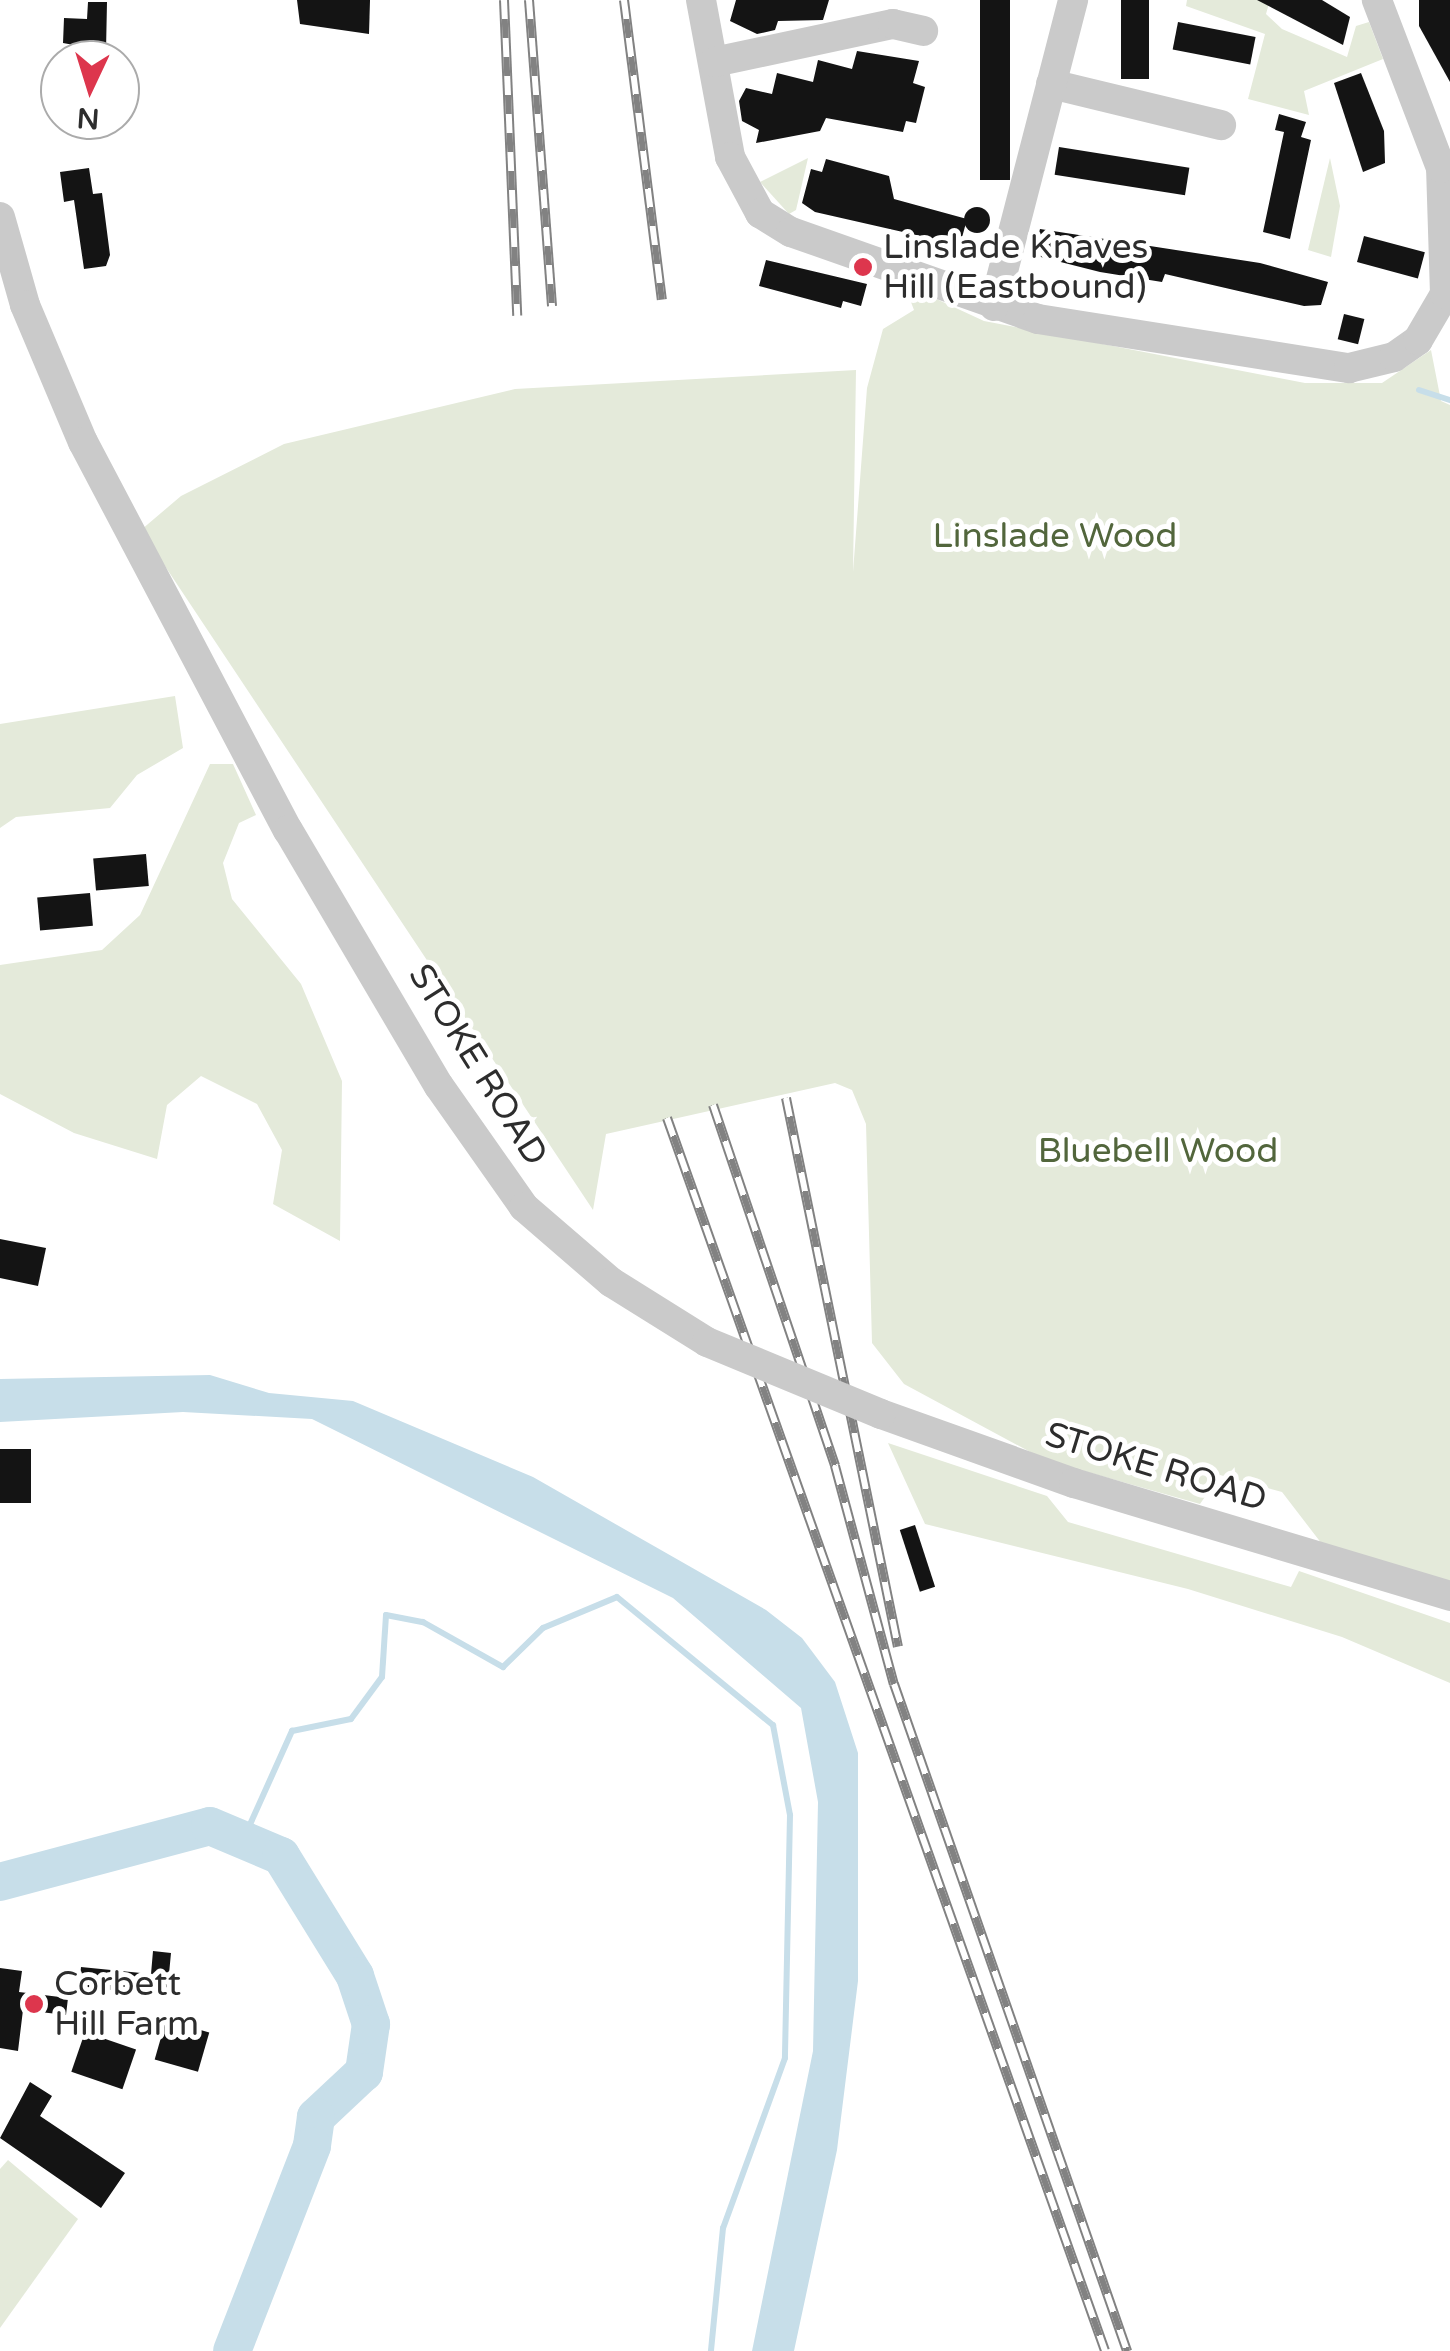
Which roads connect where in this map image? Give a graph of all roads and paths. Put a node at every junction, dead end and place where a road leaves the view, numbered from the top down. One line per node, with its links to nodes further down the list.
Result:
1 (701, 0): 5 (street)
2 (1073, 0): 6 (street)
3 (1377, 0): 9 (street)
4 (923, 31): 5 (street)
5 (714, 62): 10 (street)
6 (1051, 84): 7 (street); 10 (street)
7 (1221, 125)
8 (0, 217): 11 (street, STOKE ROAD, bridge)
9 (1448, 275): 10 (street)
10 (994, 306)
11 (1450, 1596)

